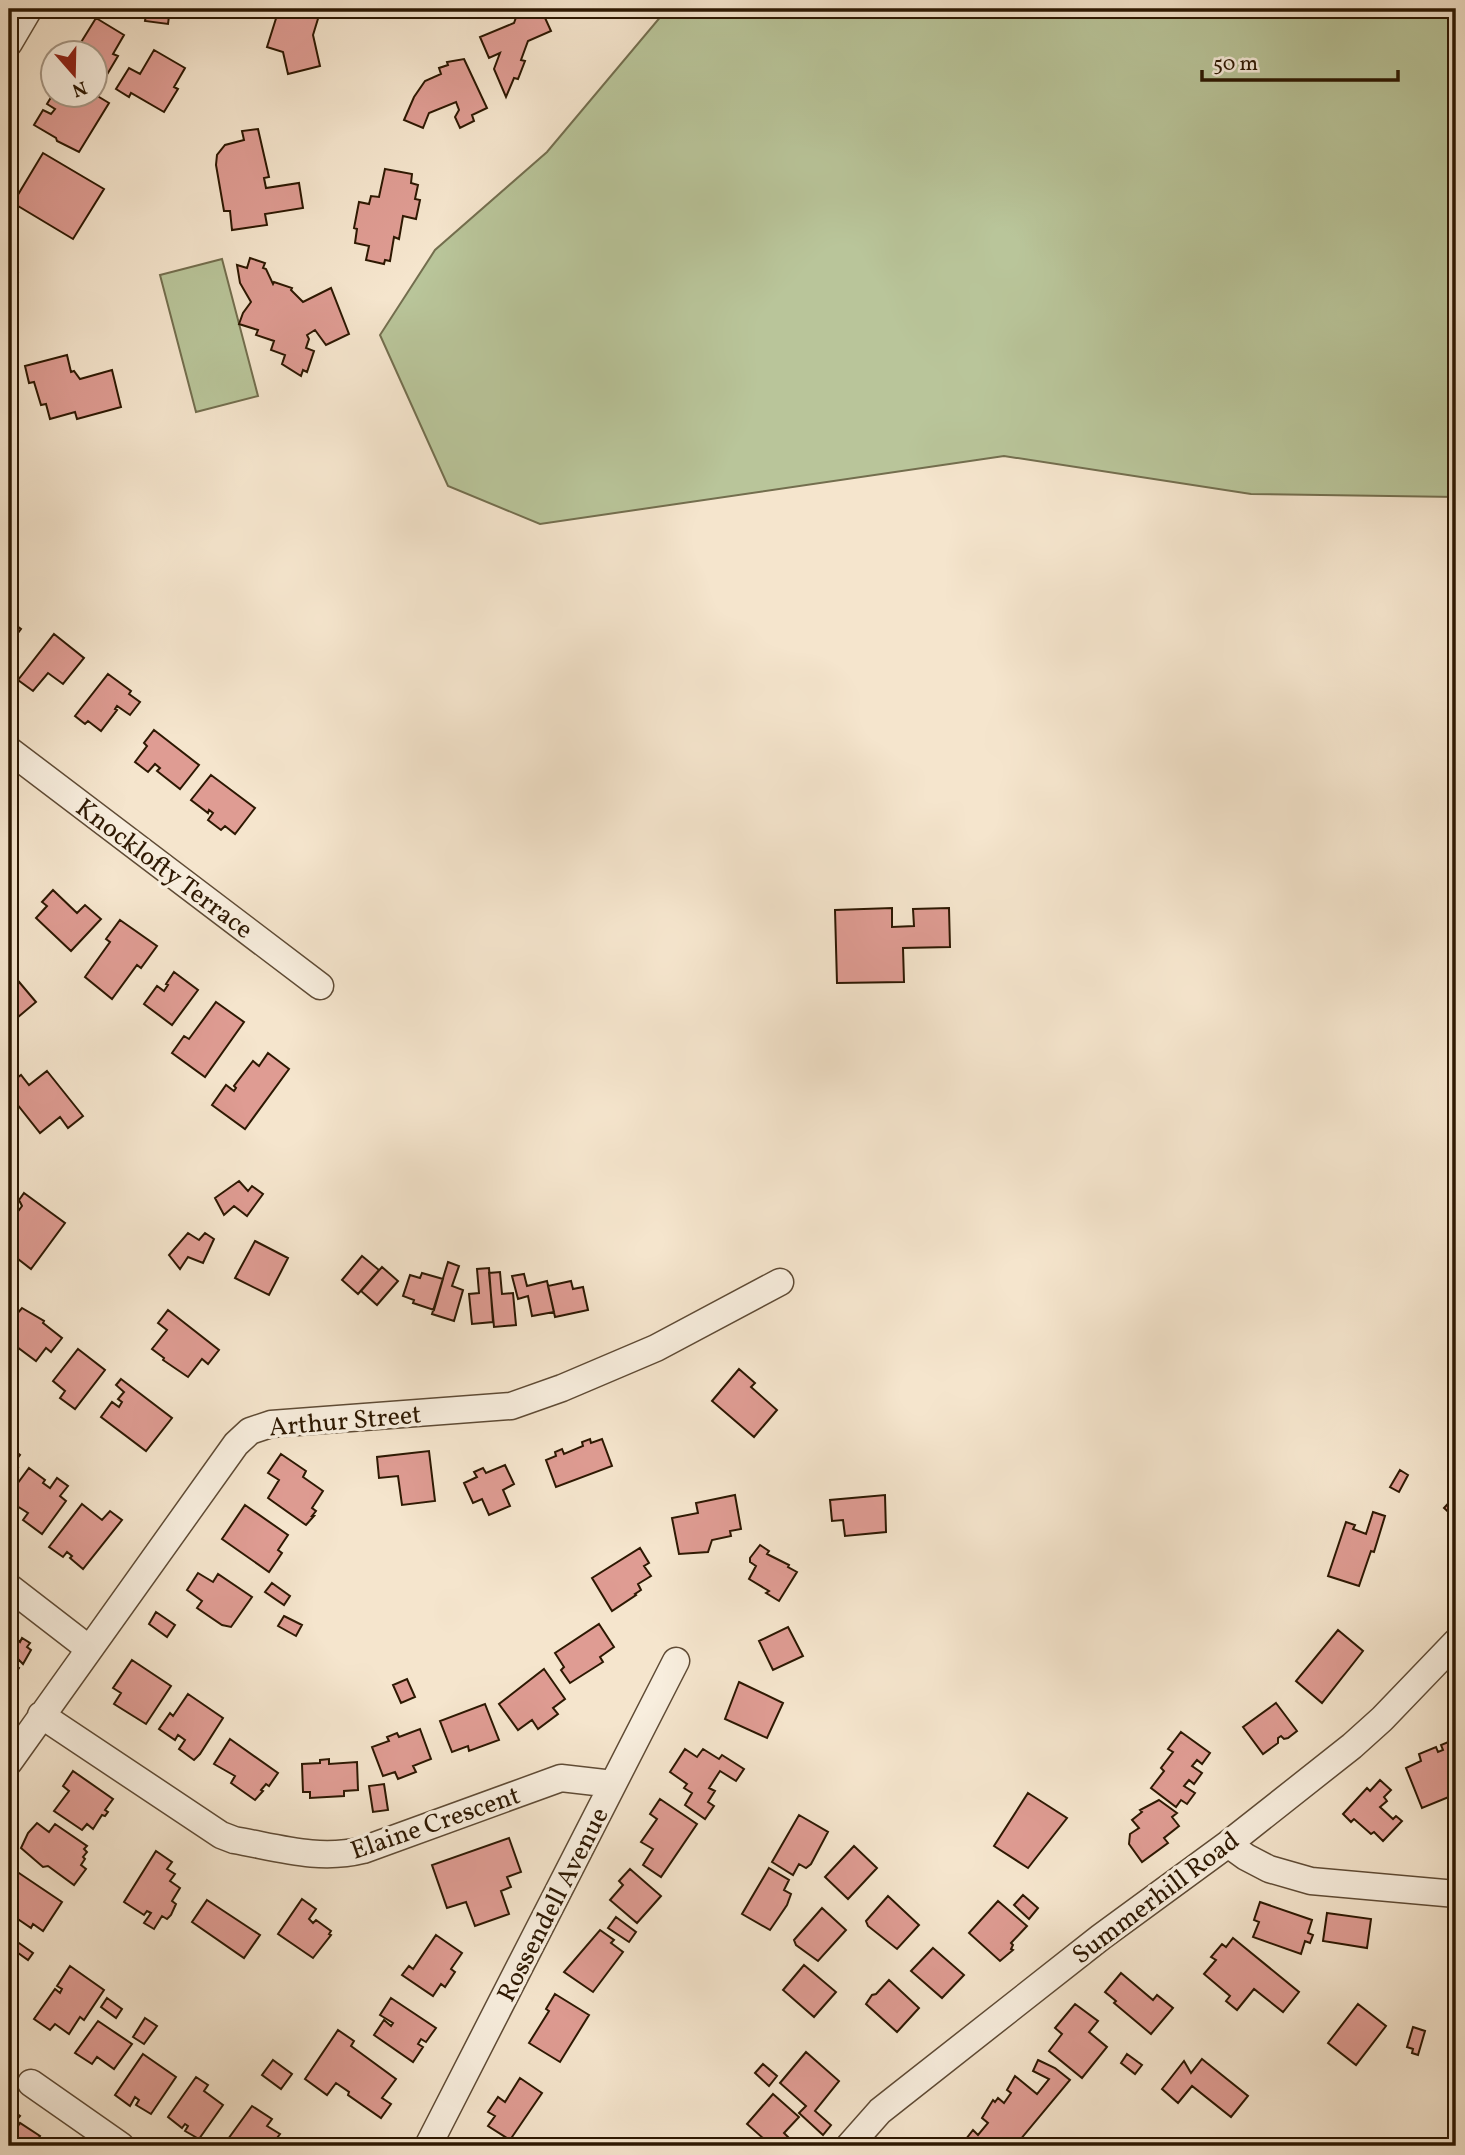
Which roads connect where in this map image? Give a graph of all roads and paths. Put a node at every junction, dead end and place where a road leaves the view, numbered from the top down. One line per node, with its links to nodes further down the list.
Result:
1 (29, 9): 2 (street)
2 (9, 43)
3 (9, 750): 4 (street, Knocklofty Terrace)
4 (320, 986)
5 (780, 1282): 8 (street, Arthur Street)
6 (9, 1587): 8 (street)
7 (1456, 1642): 13 (street, Summerhill Road)
8 (88, 1648): 10 (street, Arthur Street)
9 (676, 1661): 12 (street, Rossendell Avenue)
10 (41, 1715): 11 (street, Arthur Street); 12 (street, Elaine Crescent)
11 (9, 1762)
12 (613, 1784): 17 (street, Rossendell Avenue)
13 (1228, 1844): 14 (street); 18 (street, Summerhill Road)
14 (1456, 1894)
15 (31, 2083): 16 (street)
16 (121, 2146)
17 (428, 2146)
18 (849, 2146)

